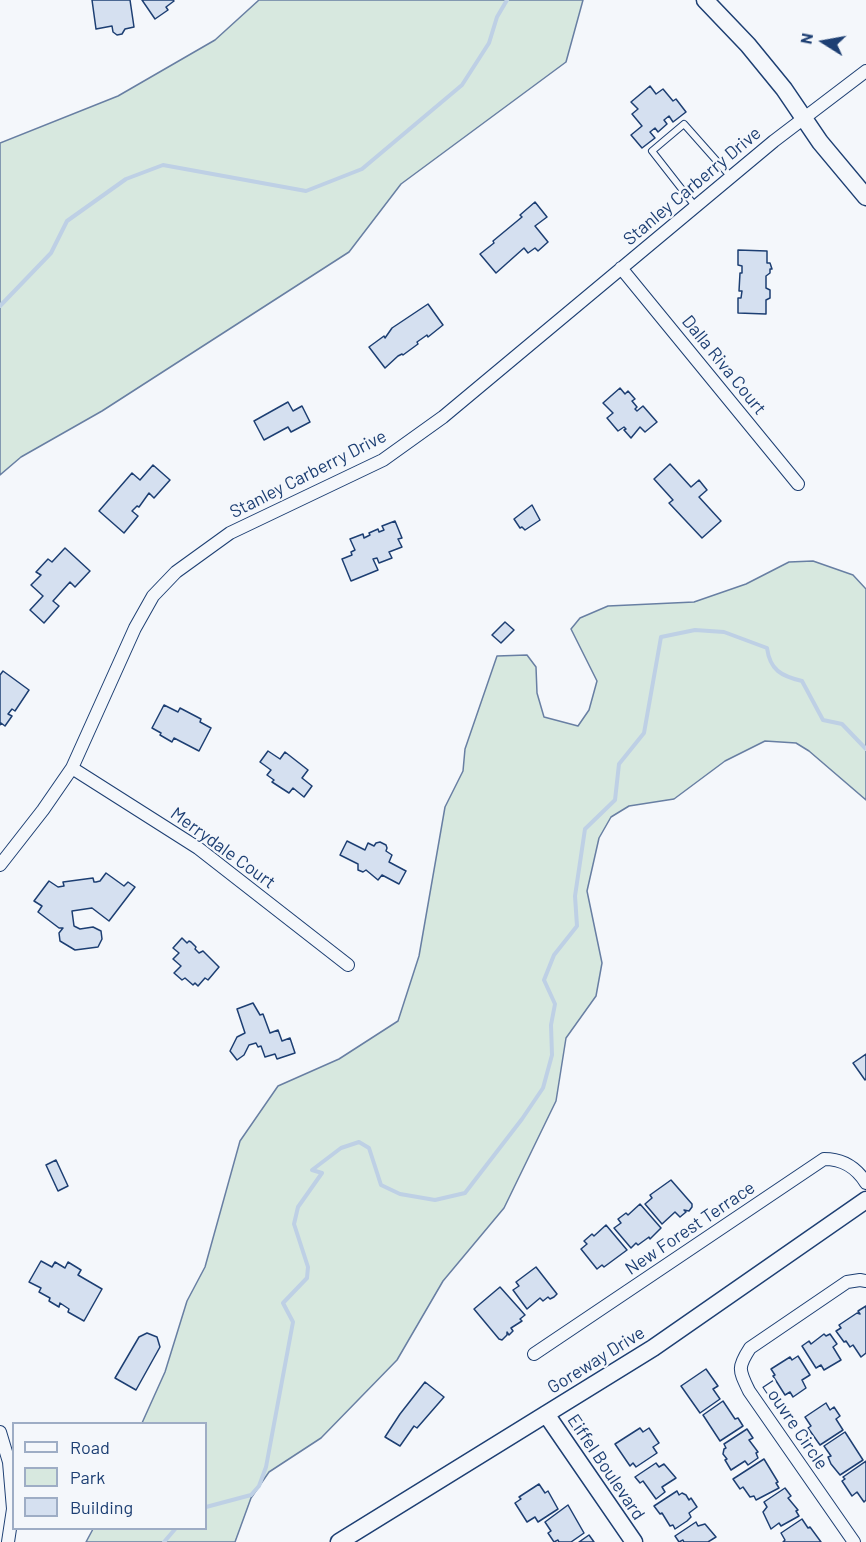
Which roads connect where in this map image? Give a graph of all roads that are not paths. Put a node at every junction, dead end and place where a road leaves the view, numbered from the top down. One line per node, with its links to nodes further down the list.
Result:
1 (705, 0): 3 (street)
2 (866, 71): 3 (street, Stanley Carberry Drive)
3 (804, 118): 4 (street, Stanley Carberry Drive); 5 (street)
4 (731, 177): 6 (street, Stanley Carberry Drive); 6 (lane)
5 (866, 197)
6 (695, 206): 7 (street, Stanley Carberry Drive)
7 (621, 268): 8 (street, Dalla Riva Court); 9 (street, Stanley Carberry Drive)
8 (798, 484)
9 (72, 768): 10 (street, Stanley Carberry Drive); 11 (street, Merrydale Court)
10 (0, 865)
11 (348, 965)
12 (866, 1183): 15 (street, New Forest Terrace)
13 (866, 1200): 16 (street, Goreway Drive)
14 (866, 1281): 23 (street, Louvre Circle)
15 (534, 1354)
16 (546, 1414): 21 (street, Goreway Drive); 22 (street, Eiffel Boulevard)
17 (0, 1432): 18 (street)
18 (12, 1497)
19 (12, 1516): 20 (street)
20 (8, 1542)
21 (339, 1542)
22 (634, 1542)
23 (854, 1542)

